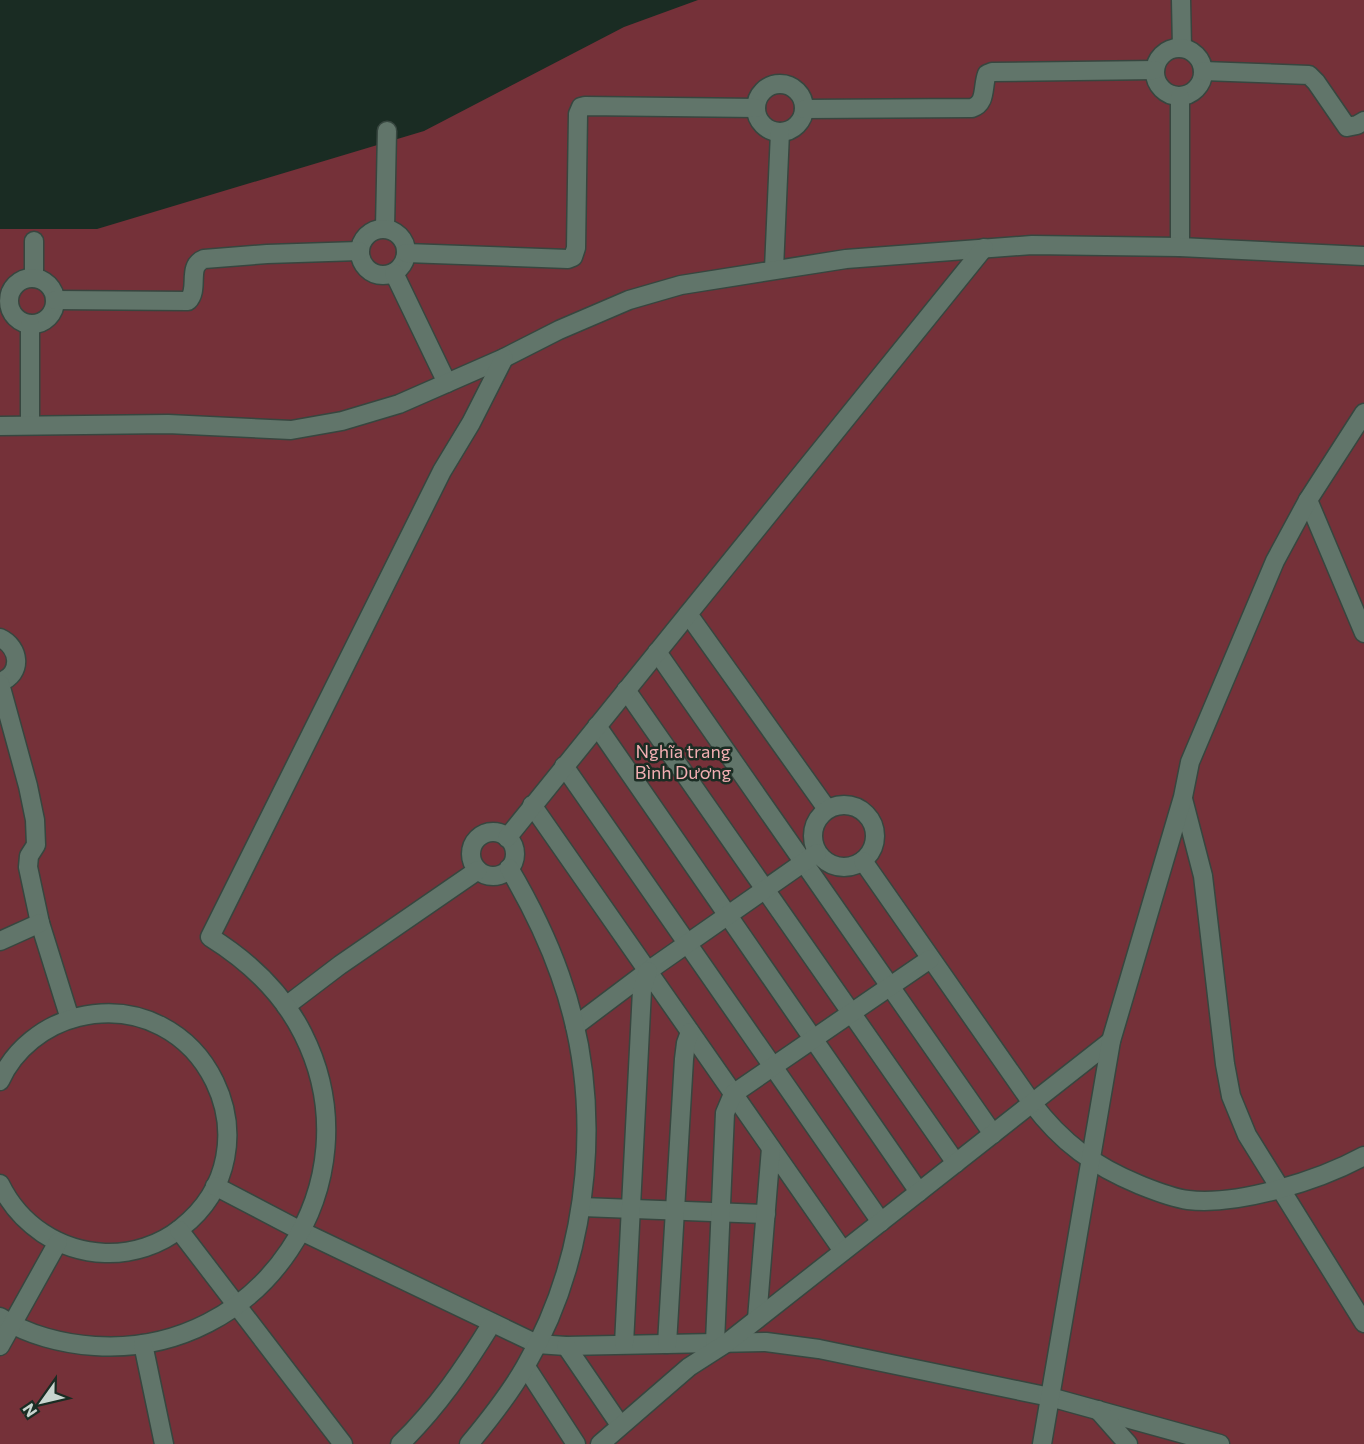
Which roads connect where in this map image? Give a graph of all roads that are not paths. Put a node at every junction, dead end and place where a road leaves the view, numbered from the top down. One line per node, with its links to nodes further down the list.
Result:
1 (1181, 0): 2 (lane)
2 (1182, 48): 3 (lane); 4 (lane)
3 (1155, 70): 5 (lane); 7 (lane)
4 (1203, 71): 5 (lane); 8 (lane)
5 (1180, 97): 13 (lane)
6 (756, 108): 7 (lane); 10 (lane); 16 (lane)
7 (804, 109): 10 (lane)
8 (1364, 121)
9 (387, 131): 11 (lane)
10 (780, 132): 18 (lane)
11 (385, 228): 15 (lane); 16 (lane)
12 (34, 241): 20 (lane)
13 (1180, 247): 14 (lane); 17 (lane)
14 (984, 248): 18 (lane); 30 (lane)
15 (359, 251): 19 (lane); 22 (lane)
16 (406, 253): 19 (lane)
17 (1364, 256)
18 (774, 269): 24 (lane)
19 (393, 273): 25 (lane)
20 (34, 278): 21 (lane); 22 (lane)
21 (5, 298): 23 (lane)
22 (55, 300): 23 (lane)
23 (30, 324): 27 (lane)
24 (504, 358): 25 (lane); 54 (lane)
25 (447, 383): 27 (lane)
26 (1364, 413): 29 (lane)
27 (30, 425): 28 (lane)
28 (0, 426)
29 (1308, 500): 31 (lane); 38 (lane)
30 (688, 614): 33 (lane); 40 (lane)
31 (1364, 633)
32 (0, 638): 34 (lane)
33 (657, 652): 35 (lane); 42 (lane)
34 (0, 683): 48 (lane)
35 (626, 690): 36 (lane); 46 (lane)
36 (597, 726): 37 (lane); 47 (lane)
37 (564, 766): 39 (lane); 50 (lane)
38 (1183, 797): 60 (lane); 72 (lane)
39 (532, 805): 41 (lane); 52 (lane)
40 (827, 809): 42 (lane); 43 (lane)
41 (507, 838): 44 (lane); 45 (lane)
42 (810, 858): 43 (lane); 46 (lane); 53 (lane)
43 (863, 861): 51 (lane)
44 (509, 868): 45 (lane); 57 (lane)
45 (477, 870): 54 (lane)
46 (765, 889): 47 (lane); 55 (lane)
47 (728, 915): 50 (lane); 59 (lane)
48 (40, 923): 49 (lane); 56 (lane)
49 (0, 941)
50 (687, 943): 52 (lane); 61 (lane)
51 (930, 959): 53 (lane); 64 (lane)
52 (648, 971): 57 (lane); 58 (lane); 75 (lane)
53 (890, 986): 55 (lane); 65 (lane)
54 (286, 1006): 81 (lane)
55 (851, 1013): 59 (lane); 69 (lane)
56 (70, 1019): 62 (lane); 71 (lane)
57 (574, 1026): 74 (lane)
58 (690, 1032): 63 (lane); 76 (lane)
59 (814, 1038): 61 (lane); 73 (lane)
60 (1111, 1041): 64 (lane); 68 (lane)
61 (773, 1066): 63 (lane); 79 (lane)
62 (1, 1074)
63 (734, 1094): 66 (lane); 77 (lane)
64 (1032, 1103): 65 (lane); 68 (lane)
65 (993, 1134): 69 (lane)
66 (771, 1148): 78 (lane); 83 (lane)
67 (1364, 1156): 72 (lane)
68 (1089, 1160): 72 (lane); 97 (lane)
69 (956, 1163): 73 (lane)
70 (0, 1184): 82 (lane)
71 (215, 1186): 80 (lane); 81 (lane)
72 (1281, 1189): 88 (lane)
73 (919, 1192): 79 (lane)
74 (582, 1207): 75 (lane); 91 (lane)
75 (630, 1208): 76 (lane); 92 (lane)
76 (675, 1211): 77 (lane); 93 (lane)
77 (721, 1213): 78 (lane); 89 (lane)
78 (766, 1215): 85 (lane)
79 (881, 1222): 83 (lane)
80 (179, 1230): 82 (lane); 84 (lane)
81 (301, 1231): 84 (lane); 87 (lane)
82 (58, 1242): 86 (lane)
83 (843, 1251): 85 (lane)
84 (238, 1306): 90 (lane); 101 (lane)
85 (757, 1319): 89 (lane)
86 (6, 1321): 90 (lane); 94 (lane)
87 (492, 1323): 91 (lane); 102 (lane)
88 (1364, 1323)
89 (722, 1342): 93 (lane); 97 (lane); 99 (lane)
90 (143, 1344): 100 (lane)
91 (537, 1344): 95 (lane); 96 (lane)
92 (624, 1344): 93 (lane); 95 (lane)
93 (667, 1344)
94 (0, 1346)
95 (566, 1346): 99 (lane)
96 (526, 1367): 103 (lane); 104 (lane)
97 (1050, 1396): 98 (lane); 106 (lane)
98 (1098, 1410): 107 (lane); 108 (lane)
99 (620, 1425): 105 (lane)
100 (164, 1444)
101 (343, 1444)
102 (400, 1444)
103 (469, 1444)
104 (576, 1444)
105 (600, 1444)
106 (1042, 1444)
107 (1128, 1444)
108 (1220, 1444)

